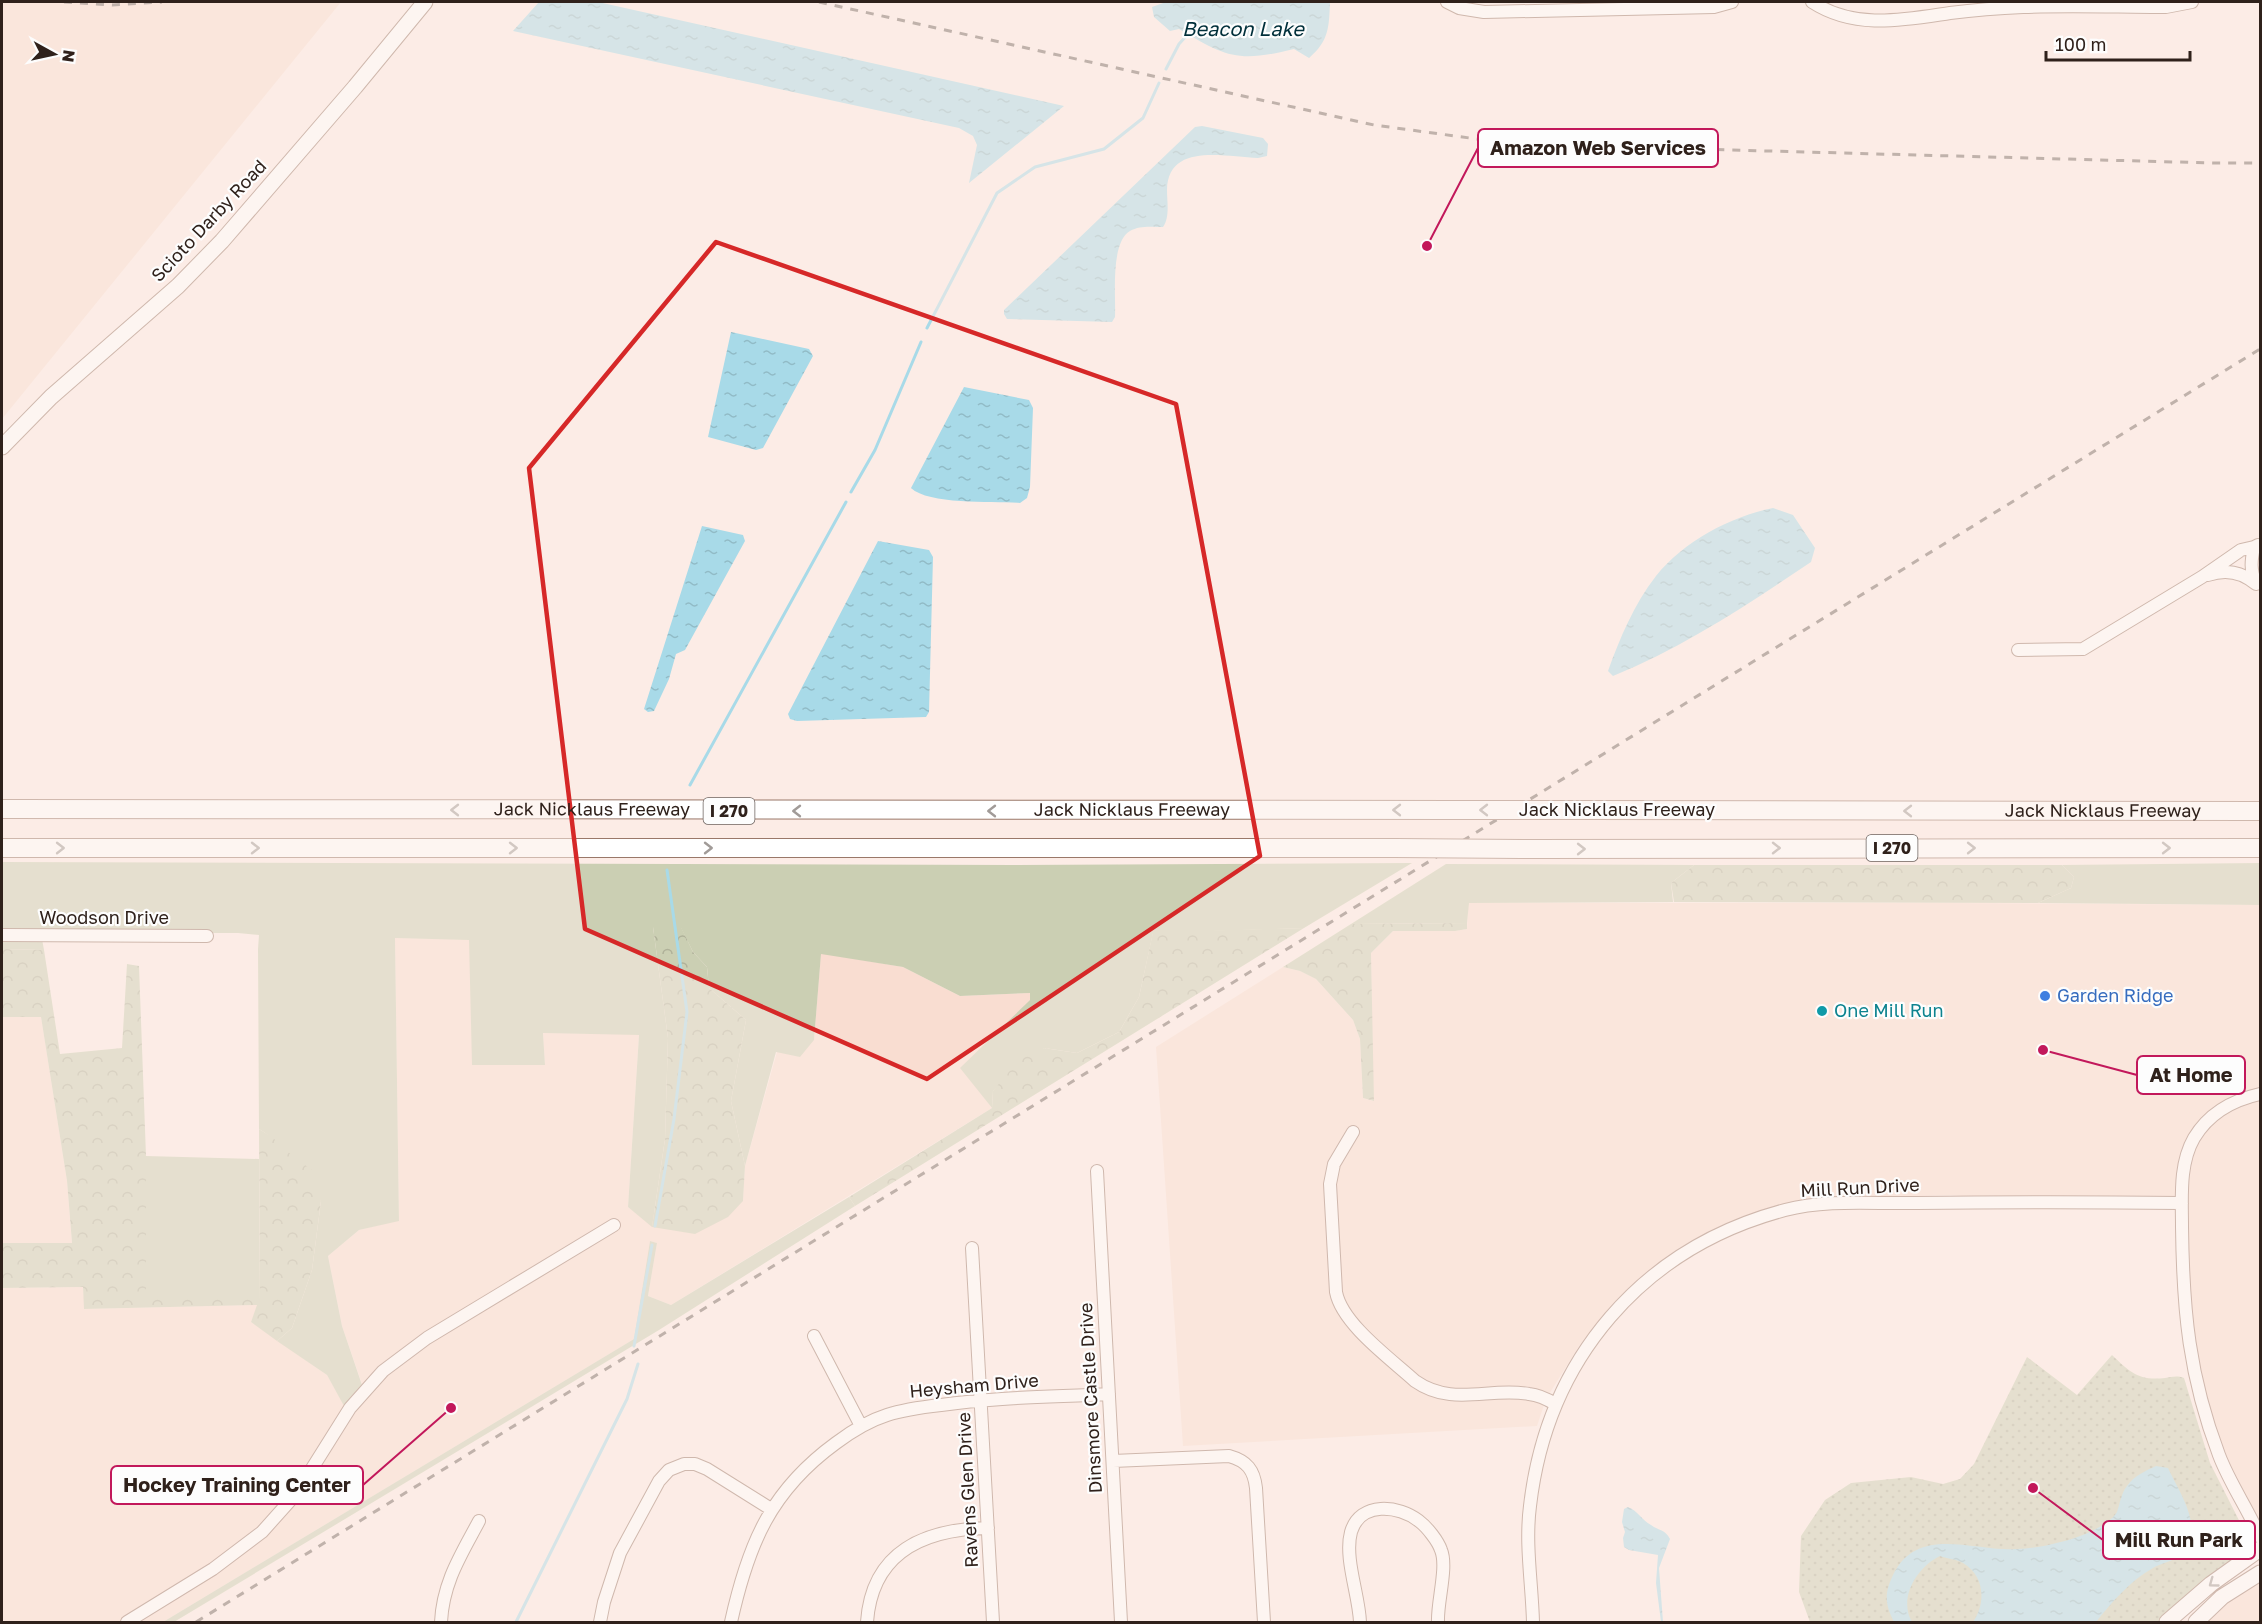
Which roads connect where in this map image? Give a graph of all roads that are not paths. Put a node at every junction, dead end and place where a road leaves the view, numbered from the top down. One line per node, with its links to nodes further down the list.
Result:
1 (425, 2): 6 (main road, Scioto Darby Road)
2 (1447, 2): 3 (street)
3 (1732, 2)
4 (1812, 2): 5 (street)
5 (2192, 2)
6 (2, 447)
7 (2257, 545): 8 (street); 9 (street)
8 (2202, 577): 9 (street); 10 (street)
9 (2258, 587)
10 (2018, 650)
11 (2, 809): 12 (highway, Jack Nicklaus Freeway / I 270, one-way to 11, bridge)
12 (2260, 811)
13 (2, 848): 14 (highway, Jack Nicklaus Freeway / I 270, one-way to 14, bridge)
14 (2260, 848)
15 (2, 935): 16 (street, Woodson Drive)
16 (207, 936)
17 (2260, 1094): 20 (street)
18 (1353, 1132): 26 (street)
19 (1097, 1171): 24 (street, Dinsmore Castle Drive)
20 (2182, 1203): 26 (street, Mill Run Drive); 32 (street)
21 (614, 1225): 35 (street)
22 (972, 1248): 25 (street, Ravens Glen Drive)
23 (814, 1336): 27 (street)
24 (1109, 1394): 25 (street, Heysham Drive); 28 (street, Dinsmore Castle Drive)
25 (981, 1401): 27 (street, Heysham Drive); 31 (street, Ravens Glen Drive)
26 (1555, 1404): 45 (street, Mill Run Drive)
27 (861, 1426): 29 (street, Heysham Drive)
28 (1113, 1461): 41 (street, Dinsmore Castle Drive); 42 (street)
29 (771, 1509): 37 (street); 38 (street, Heysham Drive)
30 (479, 1521): 36 (street)
31 (988, 1528): 39 (street); 40 (street, Ravens Glen Drive)
32 (2260, 1537)
33 (2260, 1549): 46 (main road, one-way to 46)
34 (2260, 1573): 47 (main road)
35 (127, 1623)
36 (441, 1623)
37 (600, 1623)
38 (732, 1623)
39 (867, 1623)
40 (993, 1623)
41 (1121, 1623)
42 (1264, 1623)
43 (1360, 1623): 44 (street)
44 (1438, 1623)
45 (1533, 1623)
46 (2167, 1623)
47 (2196, 1623)

